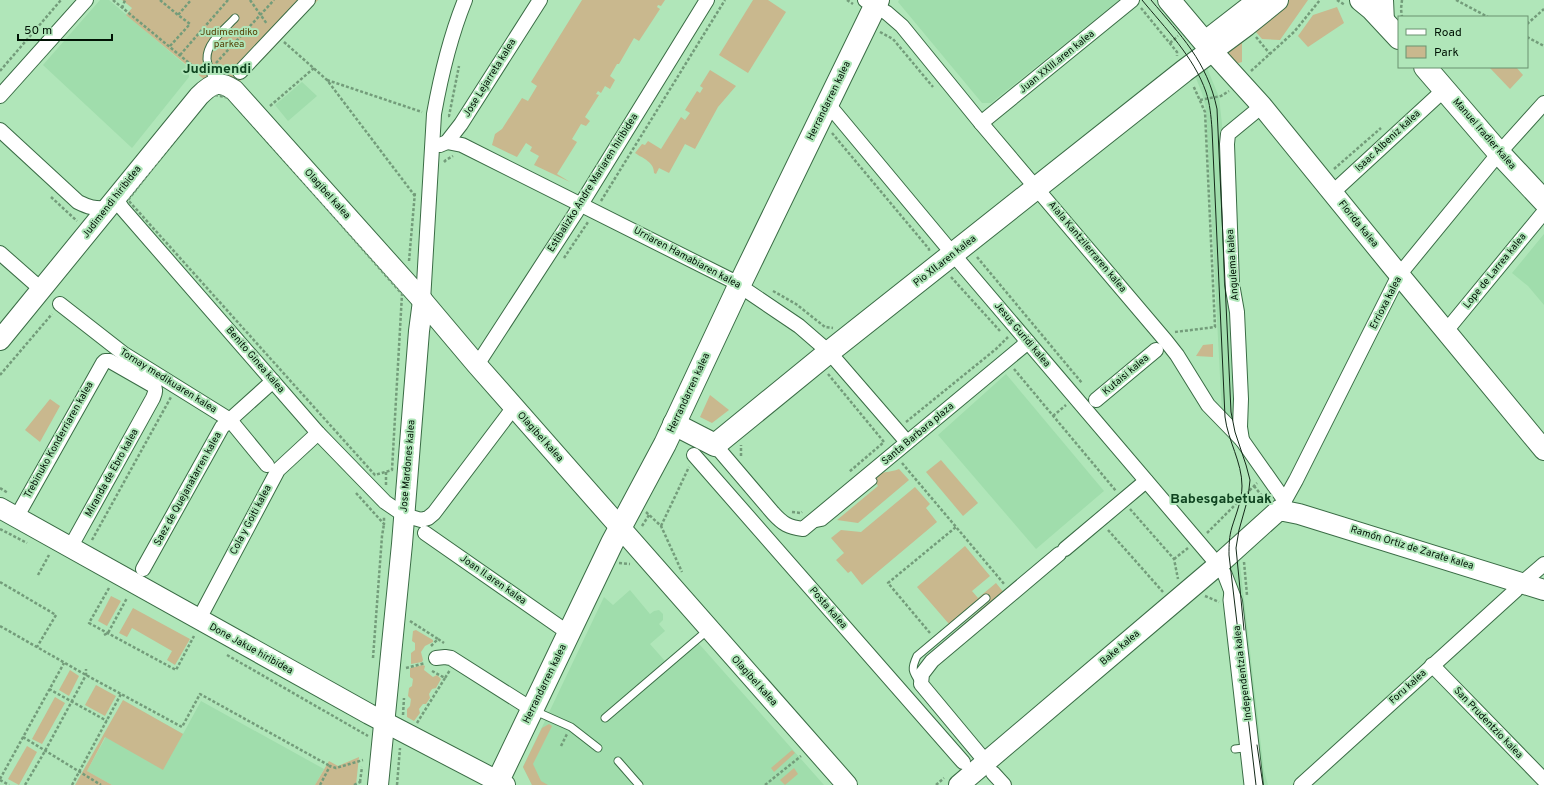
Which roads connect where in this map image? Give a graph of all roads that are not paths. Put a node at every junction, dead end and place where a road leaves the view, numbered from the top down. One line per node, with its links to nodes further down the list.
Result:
1 (86, 0): 19 (street)
2 (308, 0): 17 (street)
3 (465, 0): 26 (street, Jose Mardones kalea)
4 (540, 0): 25 (street, Jose Lejarreta kalea)
5 (707, 0): 32 (street, Estibalizko Andre Mariaren hiribidea)
6 (1132, 0): 23 (street, Juan XXIII.aren kalea)
7 (1169, 0): 14 (main road, Florida kalea)
8 (1258, 0): 14 (main road)
9 (1277, 0): 14 (main road, Pio XII.aren kalea)
10 (873, 2): 21 (main road, Herrandarren kalea); 23 (street, Aiala Kantzilerraren kalea)
11 (1380, 8): 13 (main road)
12 (235, 18): 16 (lane)
13 (1398, 36)
14 (1208, 47): 22 (main road, Florida kalea); 28 (main road, Pio XII.aren kalea)
15 (1426, 68): 18 (main road, Manuel Iradier kalea)
16 (209, 80): 17 (main road); 31 (main road, Judimendi hiribidea)
17 (237, 81): 39 (main road, Olagibel kalea)
18 (1445, 89): 27 (main road, Manuel Iradier kalea); 29 (street, Isaac Albeniz kalea)
19 (0, 96)
20 (1544, 103): 27 (street, Errioxa kalea)
21 (828, 104): 35 (street, Jesus Guridi kalea); 37 (main road, Herrandarren kalea)
22 (1262, 106): 29 (main road, Florida kalea); 55 (street, Angulema kalea)
23 (981, 123): 28 (street, Aiala Kantzilerraren kalea)
24 (0, 130): 31 (street)
25 (447, 142): 26 (street); 32 (street, Urriaren Hamabiaren kalea)
26 (432, 147): 39 (street, Jose Mardones kalea)
27 (1500, 153): 30 (main road, Manuel Iradier kalea); 36 (street, Errioxa kalea)
28 (1037, 188): 35 (main road, Pio XII.aren kalea); 55 (street, Aiala Kantzilerraren kalea)
29 (1334, 192): 36 (main road, Florida kalea)
30 (1544, 201)
31 (121, 203): 38 (main road, Judimendi hiribidea); 48 (street, Benito Ginea kalea)
32 (581, 204): 37 (street, Urriaren Hamabiaren kalea); 47 (street, Estibalizko Andre Mariaren hiribidea)
33 (1544, 212): 41 (street, Lope de Larrea kalea)
34 (0, 253): 38 (street)
35 (946, 260): 43 (street, Jesus Guridi kalea); 45 (main road, Pio XII.aren kalea)
36 (1400, 276): 41 (main road, Florida kalea); 63 (street, Errioxa kalea)
37 (739, 286): 45 (street, Urriaren Hamabiaren kalea); 53 (main road, Herrandarren kalea)
38 (42, 290): 42 (main road, Judimendi hiribidea)
39 (423, 301): 47 (main road, Olagibel kalea); 65 (main road, Jose Mardones kalea)
40 (60, 304): 52 (street, Tornay medikuaren kalea)
41 (1446, 331): 58 (main road, Florida kalea)
42 (0, 340)
43 (1028, 342): 56 (street, Santa Barbara plaza); 62 (street, Jesus Guridi kalea)
44 (1156, 350): 50 (street, Kutaisi kalea)
45 (830, 351): 56 (street, Urriaren Hamabiaren kalea); 57 (main road, Pio XII.aren kalea)
46 (103, 362): 49 (street, Tornay medikuaren kalea); 64 (street, Trebinuko Konderriaren kalea)
47 (477, 365): 51 (main road, Olagibel kalea)
48 (274, 381): 52 (street, Saez de Quejanatarren kalea); 54 (street, Benito Ginea kalea)
49 (153, 398): 69 (street, Miranda de Ebro kalea)
50 (1096, 400)
51 (514, 407): 65 (street); 67 (main road, Olagibel kalea)
52 (230, 420): 60 (street, Tornay medikuaren kalea); 72 (street, Saez de Quejanatarren kalea)
53 (674, 424): 57 (main road); 67 (main road, Herrandarren kalea)
54 (318, 433): 65 (street, Benito Ginea kalea); 77 (street, Cola y Goiti kalea)
55 (1242, 440): 63 (street, Aiala Kantzilerraren kalea)
56 (907, 442): 66 (street, Santa Barbara plaza)
57 (715, 445): 66 (street)
58 (1544, 450)
59 (694, 455): 90 (street, Posta kalea)
60 (268, 465)
61 (873, 480): 66 (lane)
62 (1146, 481): 71 (street, Jesus Guridi kalea); 82 (street)
63 (1282, 505): 71 (main road, Bake kalea); 74 (main road, Ramón Ortiz de Zarate kalea)
64 (8, 513): 69 (main road, Done Jakue hiribidea)
65 (404, 515): 85 (main road, Jose Mardones kalea)
66 (808, 526)
67 (620, 527): 79 (main road, Olagibel kalea); 83 (main road, Herrandarren kalea)
68 (425, 533): 78 (street, Joan II.aren kalea)
69 (70, 548): 77 (main road, Done Jakue hiribidea)
70 (1544, 564): 74 (street, Foru kalea)
71 (1218, 565): 73 (street, Independentzia kalea); 91 (main road, Bake kalea)
72 (143, 570)
73 (1229, 585): 87 (lane); 100 (street, Independentzia kalea)
74 (1519, 586): 75 (main road, Ramón Ortiz de Zarate kalea); 81 (street, Foru kalea)
75 (1544, 590)
76 (986, 598): 82 (lane)
77 (194, 626): 85 (main road, Done Jakue hiribidea)
78 (560, 627)
79 (709, 629): 84 (lane); 96 (main road, Olagibel kalea)
80 (436, 658): 83 (street)
81 (1432, 665): 92 (street, San Prudentzio kalea); 101 (street, Foru kalea)
82 (921, 684): 91 (street)
83 (533, 710): 86 (lane); 93 (main road, Herrandarren kalea)
84 (605, 718)
85 (385, 722): 93 (main road, Done Jakue hiribidea); 94 (main road, Jose Mardones kalea)
86 (598, 748)
87 (1244, 748): 88 (lane); 99 (lane)
88 (1236, 749)
89 (618, 761): 95 (lane)
90 (962, 762)
91 (990, 767): 97 (main road, Bake kalea); 98 (street)
92 (1544, 780)
93 (500, 784)
94 (378, 785)
95 (639, 785)
96 (847, 785)
97 (959, 785)
98 (1004, 785)
99 (1248, 785)
100 (1256, 785)
101 (1301, 785)

